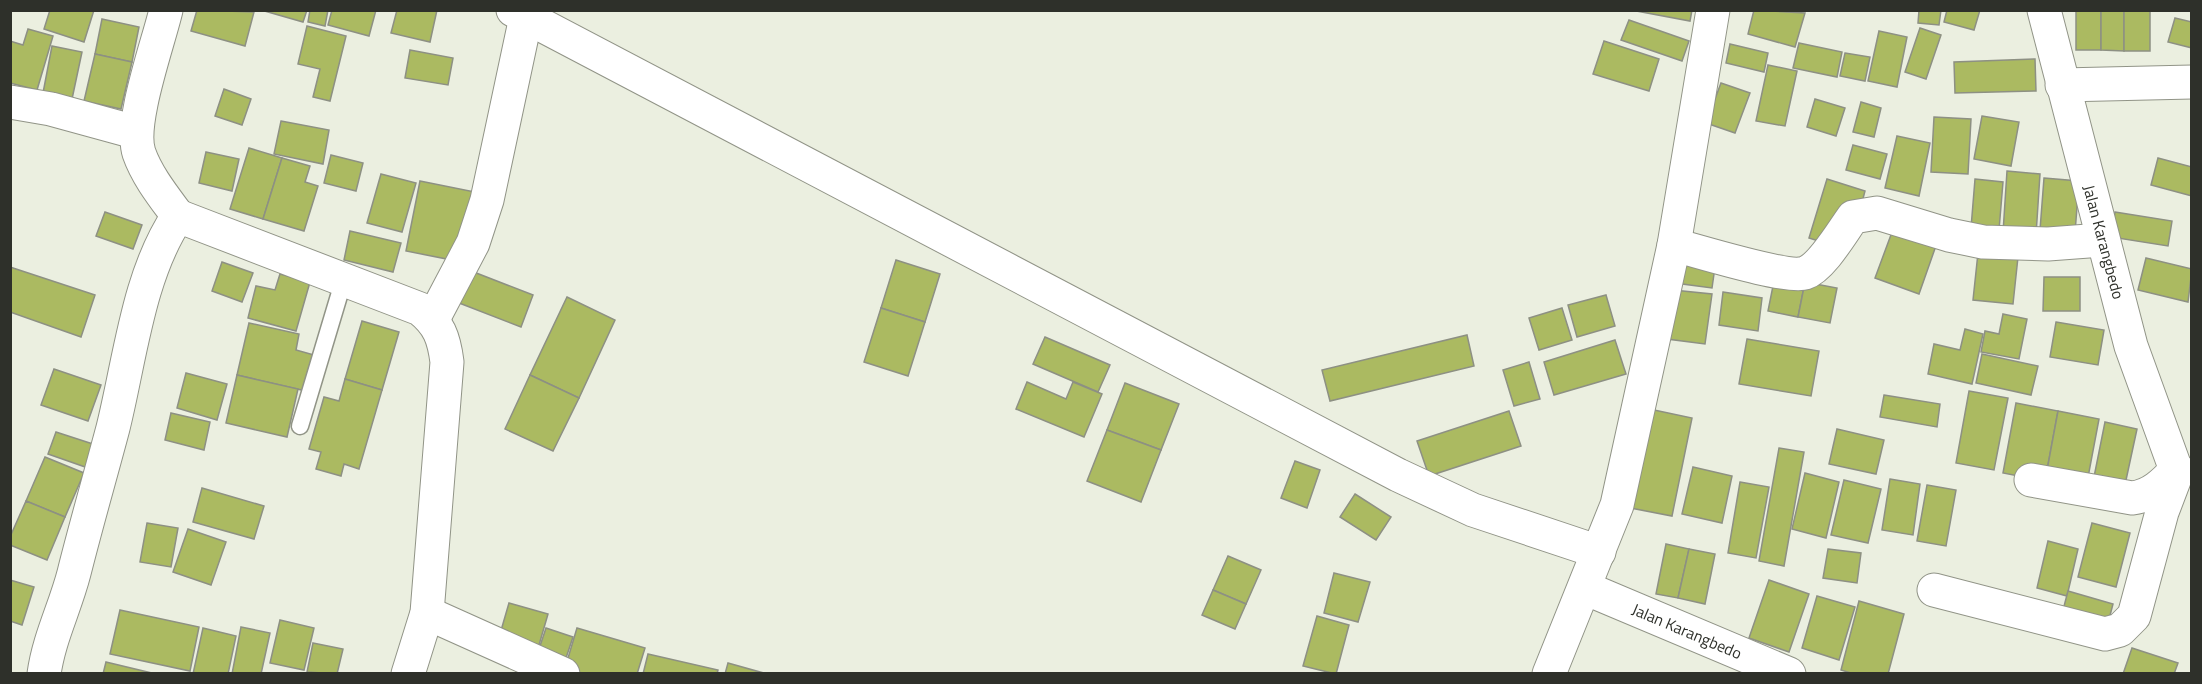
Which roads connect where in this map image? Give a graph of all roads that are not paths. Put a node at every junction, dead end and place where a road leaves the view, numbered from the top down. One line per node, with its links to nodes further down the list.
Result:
1 (166, 10): 8 (street)
2 (1713, 10): 11 (street)
3 (2044, 10): 6 (street, Jalan Karangbedo)
4 (519, 14): 13 (street); 17 (street)
5 (2192, 82): 6 (street)
6 (2062, 85): 10 (street, Jalan Karangbedo)
7 (10, 102): 8 (street)
8 (135, 132): 9 (street)
9 (178, 216): 12 (street); 21 (street)
10 (2102, 240): 11 (street); 15 (street, Jalan Karangbedo)
11 (1674, 245): 17 (street)
12 (344, 279): 13 (street); 14 (lane)
13 (433, 319): 20 (street)
14 (300, 426)
15 (2184, 471): 16 (street); 19 (street)
16 (2031, 480)
17 (1599, 552): 18 (street)
18 (1585, 588): 24 (street); 25 (street, Jalan Karangbedo)
19 (1934, 590)
20 (426, 613): 22 (street); 23 (street)
21 (44, 674)
22 (408, 674)
23 (563, 674)
24 (1549, 674)
25 (1789, 674)

